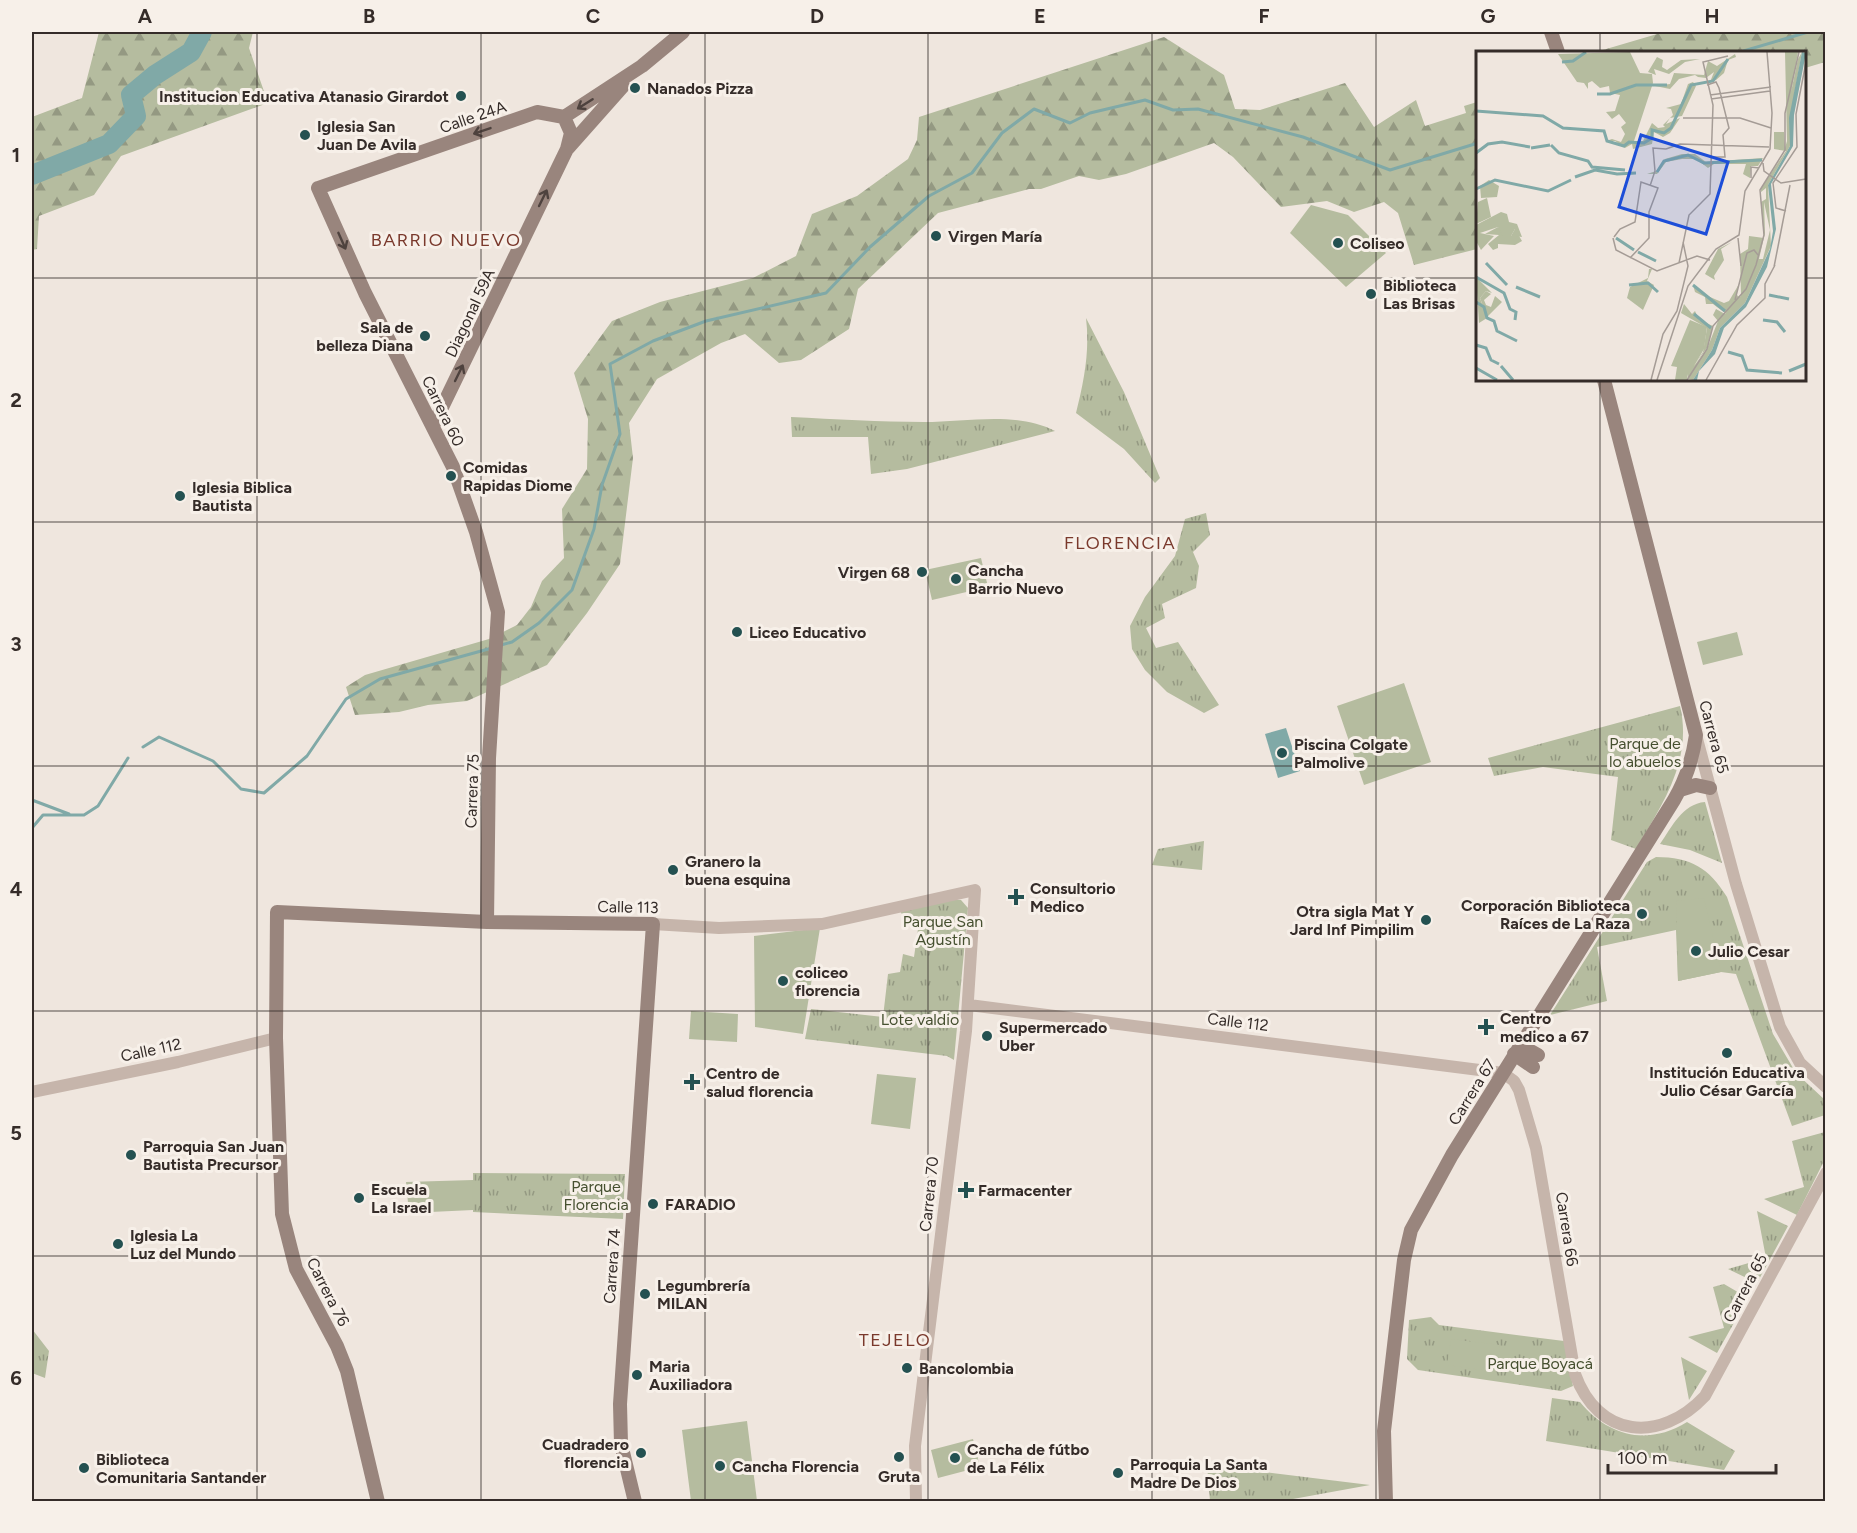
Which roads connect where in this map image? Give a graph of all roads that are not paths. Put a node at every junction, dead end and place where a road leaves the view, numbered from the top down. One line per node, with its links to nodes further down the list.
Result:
1 (683, 32): 4 (main road)
2 (1551, 32): 3 (main road)
3 (1558, 51)
4 (642, 66): 5 (main road, one-way to 5); 6 (main road, Diagonal 59A)
5 (564, 117): 6 (main road, Diagonal 59A); 7 (main road, Calle 24A, one-way to 7)
6 (567, 149): 9 (main road, Diagonal 59A, one-way to 6)
7 (318, 188): 9 (main road, Carrera 60, one-way to 9)
8 (1604, 381): 11 (main road, Carrera 65)
9 (433, 426): 10 (main road, Carrera 60)
10 (494, 661): 16 (main road, Carrera 75)
11 (1696, 735): 12 (street, Carrera 65); 13 (main road, Carrera 67)
12 (1710, 789): 13 (main road); 23 (street, Carrera 65)
13 (1680, 790): 20 (main road, Carrera 67)
14 (975, 890): 17 (street, Calle 113); 18 (street, Carrera 70)
15 (277, 912): 16 (main road, Calle 113); 19 (main road, Carrera 76)
16 (487, 922): 17 (main road, Calle 113)
17 (652, 924): 28 (main road, Carrera 74)
18 (969, 1005): 22 (street, Calle 112); 29 (street, Carrera 70)
19 (276, 1038): 24 (street, Calle 112); 27 (main road, Carrera 76)
20 (1517, 1050): 21 (main road); 22 (main road, Carrera 67)
21 (1535, 1061)
22 (1503, 1073): 26 (street, Carrera 66); 30 (main road, Carrera 67)
23 (1826, 1087)
24 (32, 1092)
25 (1826, 1173): 26 (street, Carrera 65)
26 (1687, 1414)
27 (378, 1502)
28 (635, 1502)
29 (916, 1502)
30 (1386, 1502)

